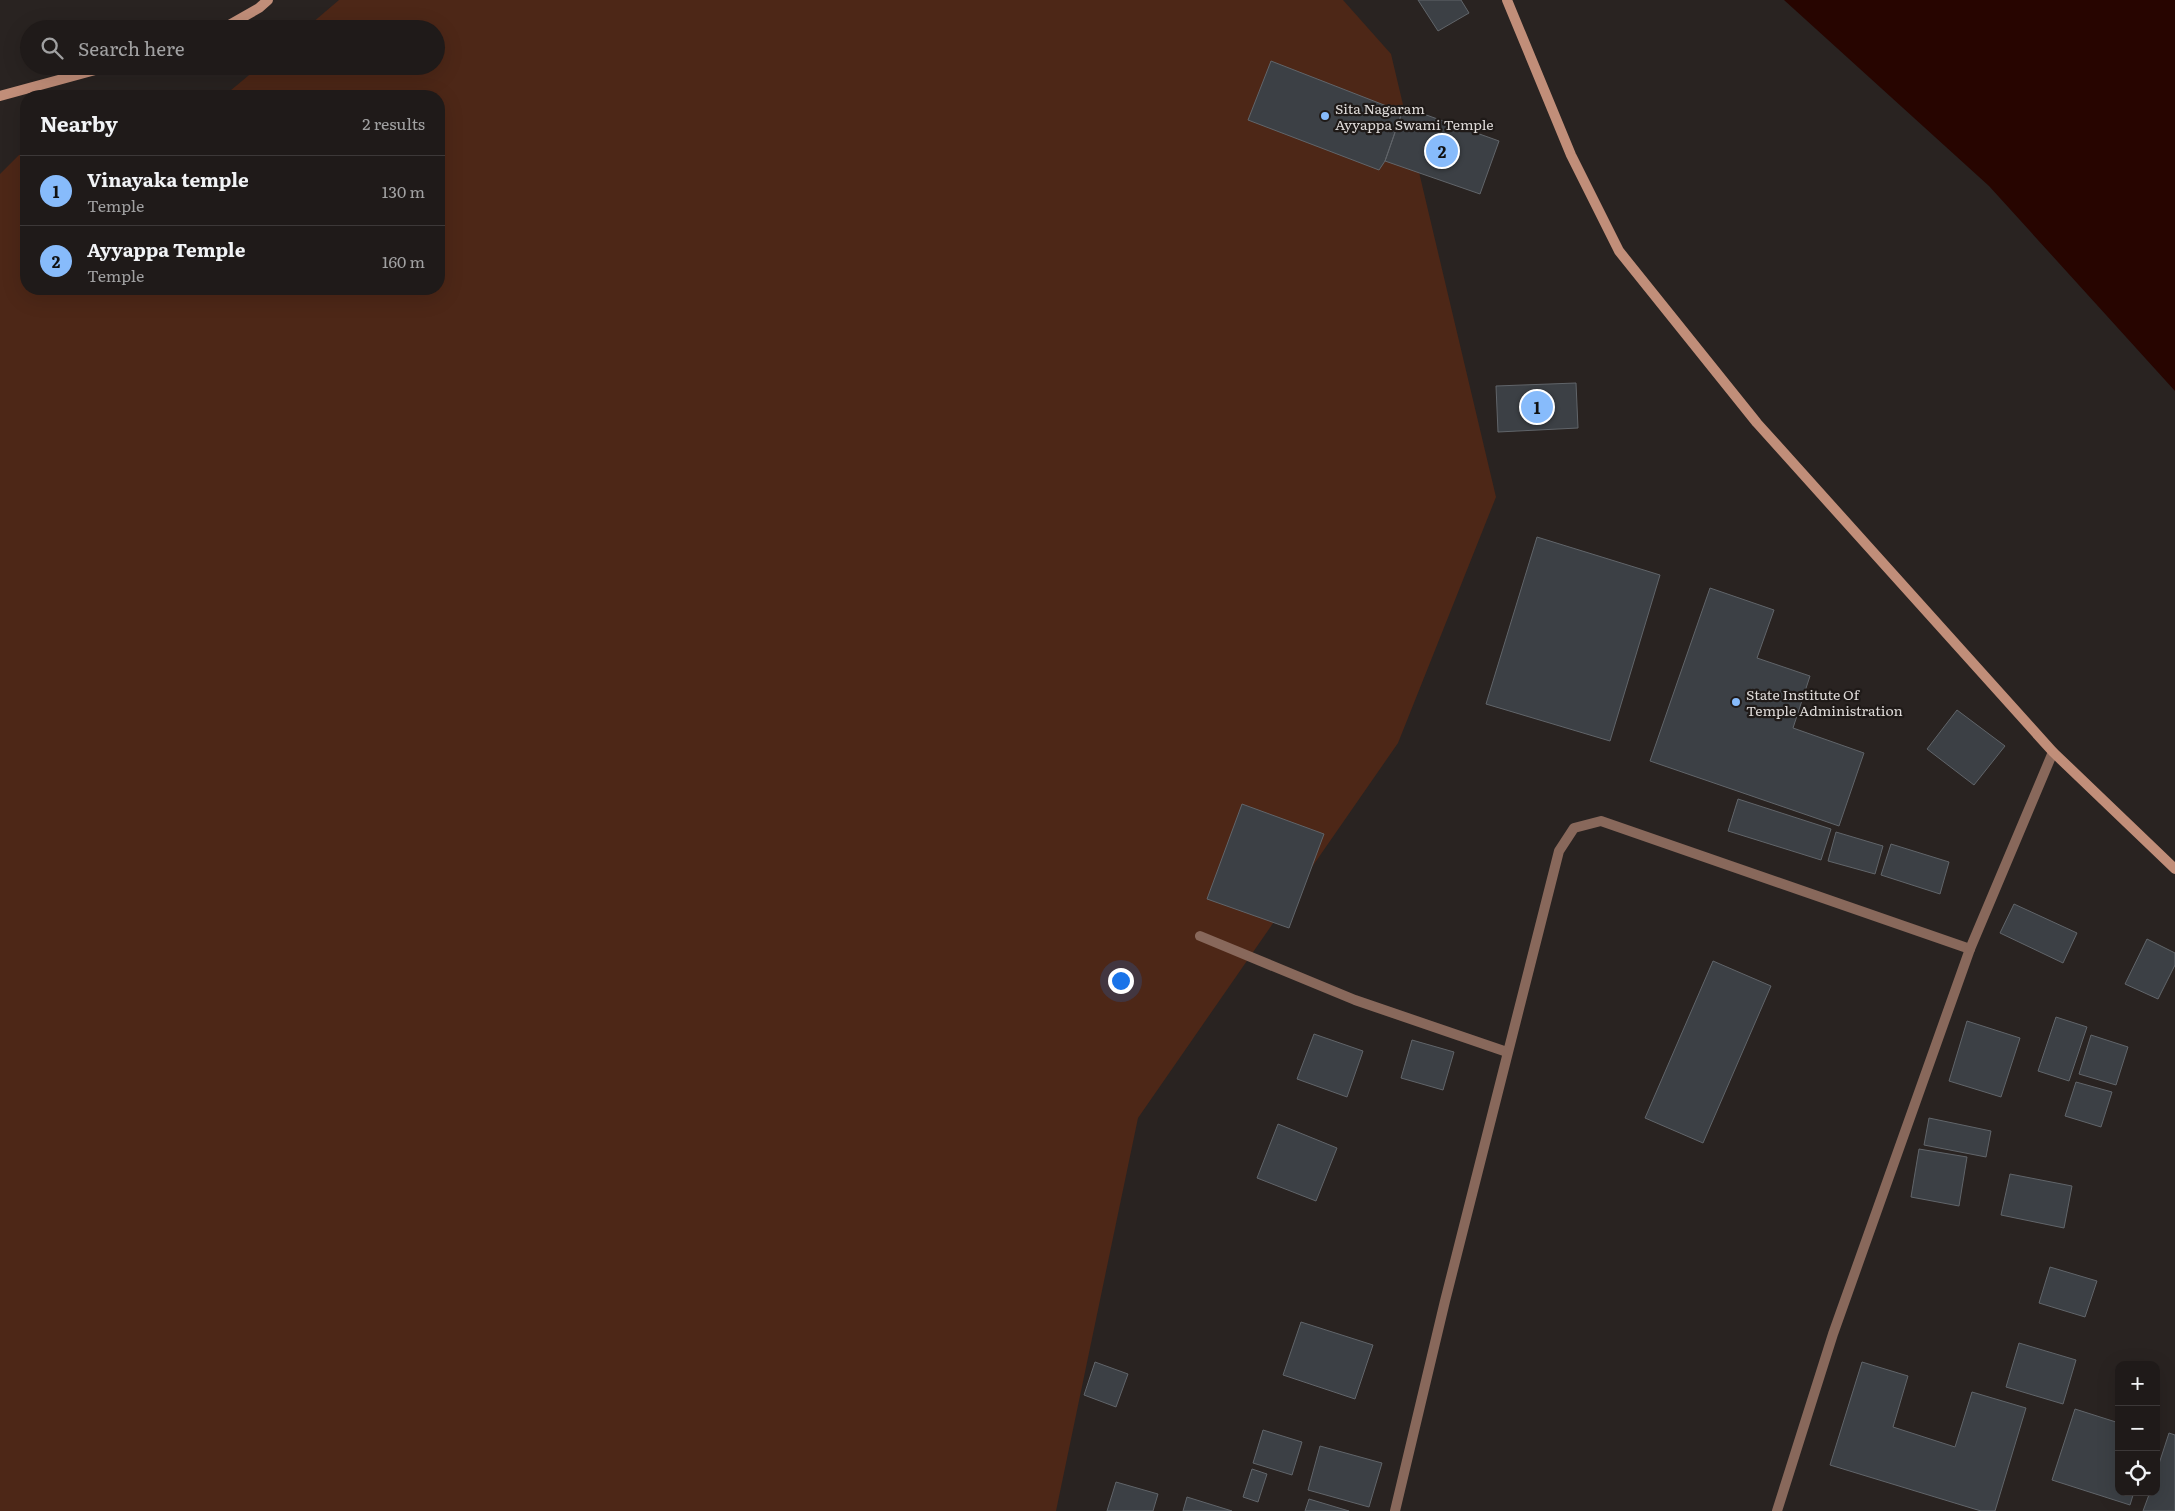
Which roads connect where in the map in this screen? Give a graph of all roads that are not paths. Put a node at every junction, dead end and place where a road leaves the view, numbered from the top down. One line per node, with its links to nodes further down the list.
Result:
1 (268, 0): 3 (main road)
2 (1507, 0): 8 (main road)
3 (238, 20)
4 (77, 75): 5 (main road)
5 (22, 90)
6 (20, 91): 7 (main road)
7 (0, 96)
8 (2053, 752): 9 (main road); 11 (street)
9 (2175, 869)
10 (1200, 936): 12 (street)
11 (1970, 949): 12 (street); 14 (street)
12 (1507, 1052): 13 (street)
13 (1395, 1511)
14 (1777, 1511)

